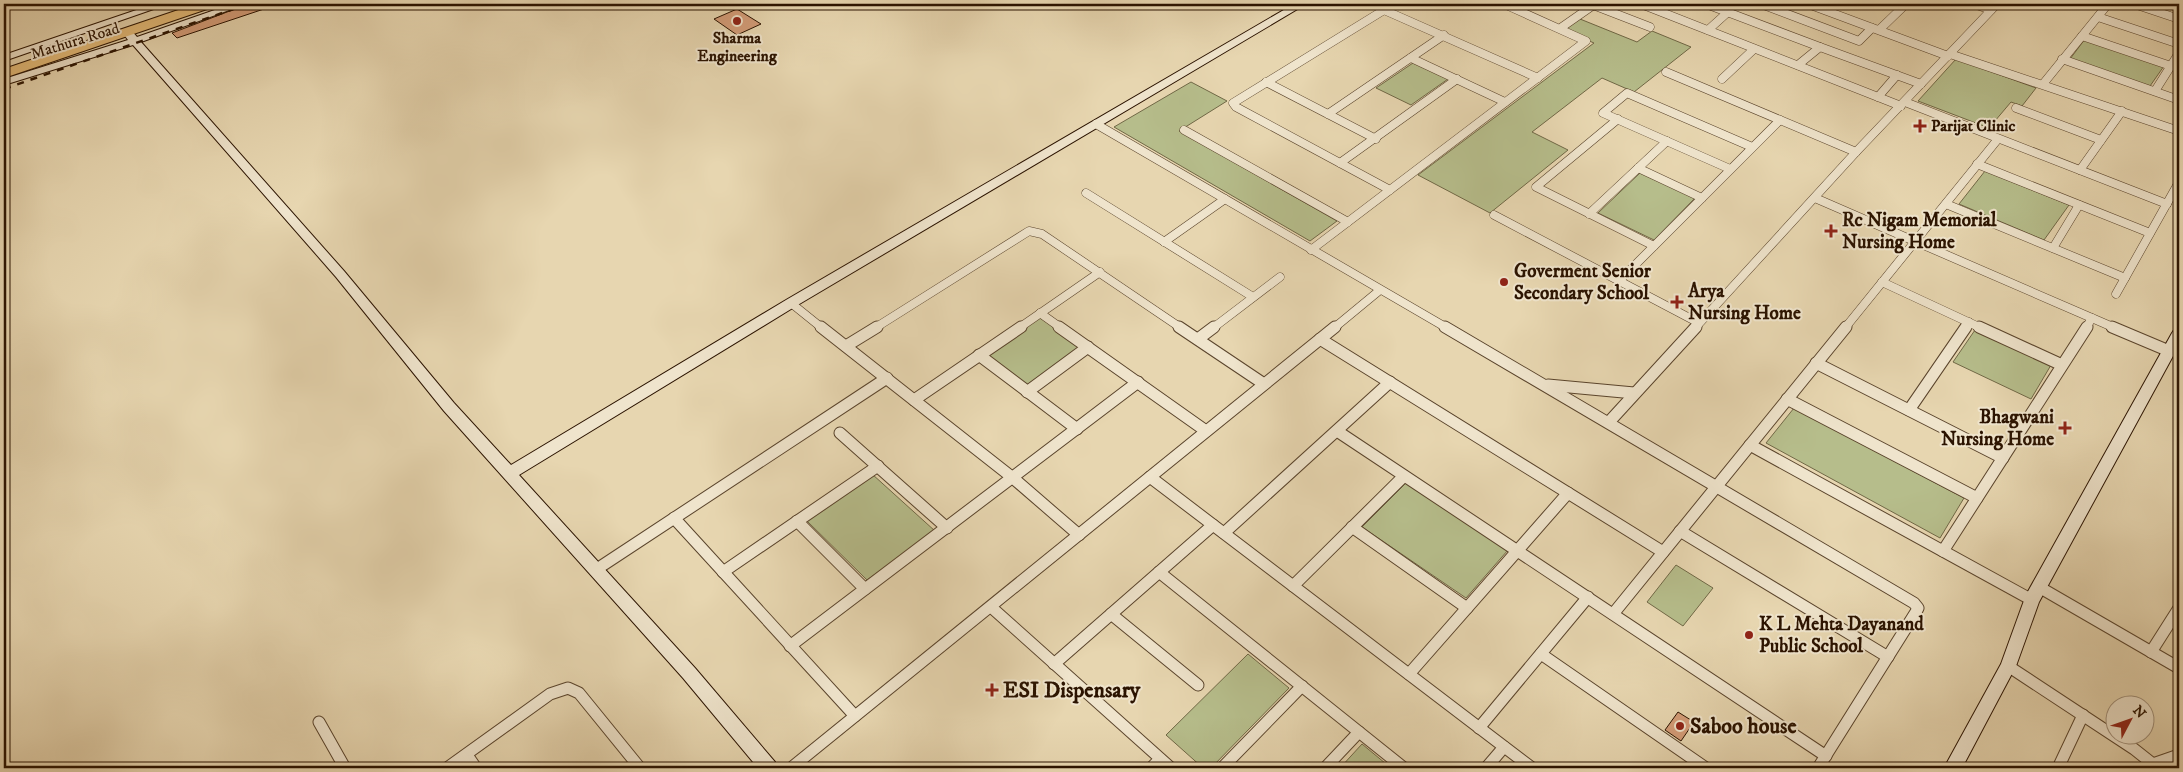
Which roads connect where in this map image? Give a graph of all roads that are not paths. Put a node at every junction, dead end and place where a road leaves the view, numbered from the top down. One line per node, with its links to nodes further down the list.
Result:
1 (163, 4): 32 (street, Mathura Road)
2 (186, 4): 37 (highway, Mathura Road)
3 (208, 4): 25 (highway, Mathura Road)
4 (241, 4): 25 (street, Mathura Road)
5 (1301, 4): 57 (street)
6 (1508, 4): 20 (street)
7 (1594, 4): 20 (street); 21 (street)
8 (1641, 4): 23 (street)
9 (1706, 4): 17 (street)
10 (1761, 4): 22 (street)
11 (1808, 4): 22 (street)
12 (1905, 4): 22 (street)
13 (1974, 4): 16 (street)
14 (2108, 4): 19 (street)
15 (2134, 4): 18 (street)
16 (1994, 7): 31 (street)
17 (1728, 12): 23 (street); 28 (street)
18 (2178, 15)
19 (2098, 17): 26 (street); 27 (street)
20 (1562, 27): 40 (street)
21 (1650, 27)
22 (1875, 29): 31 (street)
23 (1708, 30): 29 (street)
24 (1444, 35): 33 (street); 40 (street); 44 (street)
25 (131, 36): 37 (highway); 43 (street, Mathura Road); 129 (street)
26 (2082, 36): 34 (street); 36 (street)
27 (2179, 44)
28 (1820, 47): 35 (street); 39 (street)
29 (1754, 49): 35 (street); 42 (street)
30 (2179, 54): 36 (street)
31 (1949, 55): 45 (street); 46 (street)
32 (4, 58)
33 (1411, 58): 41 (street); 54 (street)
34 (2062, 60): 46 (street); 47 (street)
35 (1798, 65): 48 (street)
36 (2171, 66): 47 (street)
37 (7, 70)
38 (1666, 72): 56 (street)
39 (1897, 75): 45 (street); 48 (street)
40 (1538, 78): 50 (street)
41 (1457, 79): 50 (street); 60 (street)
42 (1722, 79)
43 (4, 82)
44 (1266, 82): 54 (street); 66 (street)
45 (1921, 84): 51 (street)
46 (2043, 84): 53 (street)
47 (2155, 92): 49 (street)
48 (1878, 97): 51 (street)
49 (2179, 100)
50 (1505, 102): 72 (street)
51 (1903, 104): 61 (street); 65 (street)
52 (2016, 108): 62 (street)
53 (2122, 111): 59 (street); 62 (street)
54 (1328, 114): 60 (street)
55 (1618, 119): 63 (street); 64 (street); 80 (street)
56 (1780, 120): 64 (street); 65 (street)
57 (1096, 124): 76 (street); 97 (street)
58 (1184, 130): 82 (street)
59 (2179, 131)
60 (1376, 138): 66 (street)
61 (1998, 139): 67 (street); 70 (street)
62 (2101, 140): 70 (street)
63 (1667, 141): 68 (street); 69 (street)
64 (1752, 147): 69 (street)
65 (1856, 152): 75 (street)
66 (1340, 163): 72 (street)
67 (1978, 164): 77 (street); 79 (street)
68 (1638, 168): 74 (street); 80 (street)
69 (1730, 169): 74 (street)
70 (2080, 170): 78 (street)
71 (2179, 182): 78 (street)
72 (1390, 190): 82 (street)
73 (1086, 193): 85 (street)
74 (1702, 198): 86 (street)
75 (1816, 198): 84 (street); 101 (street)
76 (1225, 199): 85 (street); 88 (street)
77 (1946, 204): 84 (street); 87 (street)
78 (2167, 204): 83 (street)
79 (2079, 205): 83 (street); 87 (street)
80 (1589, 214): 86 (street)
81 (1494, 215): 92 (street)
82 (1348, 222): 88 (street)
83 (2150, 233): 91 (street)
84 (1915, 241): 93 (street); 99 (street)
85 (1164, 242): 96 (street)
86 (1654, 246): 92 (street)
87 (2053, 248): 91 (street)
88 (1311, 250): 94 (street)
89 (1100, 272): 98 (street); 104 (street); 105 (street)
90 (1280, 277): 96 (street)
91 (2125, 278): 95 (street)
92 (1619, 281): 101 (street)
93 (1882, 282): 100 (street); 109 (street)
94 (1380, 290): 103 (street); 115 (street)
95 (2116, 294)
96 (1253, 297): 104 (street)
97 (791, 303): 105 (street); 129 (street)
98 (1040, 313): 106 (street); 108 (street)
99 (2092, 318): 107 (street); 110 (street)
100 (1969, 322): 110 (street); 120 (street)
101 (1699, 323): 117 (street)
102 (2179, 332): 107 (street)
103 (1320, 338): 113 (street); 114 (street)
104 (1198, 339): 114 (street)
105 (846, 346): 111 (street)
106 (1088, 347): 112 (street); 116 (street)
107 (2169, 351): 152 (street)
108 (979, 356): 116 (street); 119 (street)
109 (1816, 363): 118 (street); 120 (street)
110 (2062, 365): 127 (street)
111 (887, 378): 119 (street); 136 (street)
112 (1138, 382): 122 (street); 123 (street)
113 (1390, 382): 124 (street); 134 (street)
114 (1264, 384): 123 (street)
115 (1545, 384): 117 (street); 121 (street)
116 (1027, 392): 122 (street)
117 (1634, 393): 121 (street)
118 (1787, 399): 126 (street); 135 (street)
119 (914, 400): 132 (street)
120 (1909, 410): 127 (street)
121 (1609, 422): 133 (street)
122 (1077, 429): 132 (street)
123 (1206, 431): 131 (street)
124 (1337, 431): 130 (street); 142 (street)
125 (840, 433): 128 (street)
126 (1750, 445): 133 (street); 145 (street)
127 (2002, 458): 135 (street)
128 (878, 466): 137 (street); 140 (street)
129 (510, 473): 147 (street)
130 (1404, 476): 139 (street); 144 (street)
131 (1150, 477): 138 (street); 143 (street)
132 (1013, 478): 140 (street); 143 (street)
133 (1716, 486): 141 (street); 162 (street)
134 (1568, 493): 144 (street); 146 (street)
135 (1977, 498): 145 (street)
136 (674, 518): 147 (street); 148 (street)
137 (797, 521): 148 (street); 151 (street)
138 (1213, 525): 142 (street); 149 (street)
139 (1352, 527): 150 (street); 155 (street)
140 (947, 528): 151 (street)
141 (1680, 531): 146 (street); 162 (street)
142 (1224, 533): 150 (street)
143 (1078, 534): 154 (street)
144 (1517, 551): 153 (street); 155 (street)
145 (1943, 551): 152 (street)
146 (1663, 552): 158 (street)
147 (596, 569): 184 (street)
148 (723, 572): 159 (street)
149 (1159, 572): 157 (street); 168 (street)
150 (1293, 586): 166 (street)
151 (865, 589): 159 (street)
152 (2036, 594): 160 (street); 164 (street)
153 (1588, 598): 158 (street); 161 (street)
154 (991, 607): 163 (street); 170 (street)
155 (1467, 608): 166 (street)
156 (2179, 608): 160 (street)
157 (1110, 614): 163 (street); 167 (street)
158 (1612, 614): 177 (street)
159 (790, 646): 170 (street)
160 (2151, 652): 165 (street)
161 (1541, 654): 172 (street); 192 (street)
162 (1888, 657): 177 (street)
163 (1054, 664): 178 (street)
164 (2008, 666): 169 (street); 194 (street)
165 (2179, 668)
166 (1409, 674): 172 (street)
167 (1198, 685)
168 (1302, 686): 173 (street); 187 (street)
169 (2083, 715): 179 (street); 195 (street)
170 (855, 716): 185 (street)
171 (319, 722): 180 (street)
172 (1479, 728): 174 (street)
173 (1358, 732): 188 (street); 189 (street)
174 (1504, 747): 190 (street); 191 (street)
175 (466, 755): 181 (street); 182 (street); 183 (street)
176 (2179, 755): 179 (street)
177 (1826, 756): 193 (street)
178 (1156, 764): 186 (street)
179 (2156, 766)
180 (346, 768)
181 (447, 768)
182 (476, 768)
183 (640, 768)
184 (769, 768)
185 (791, 768)
186 (1171, 768)
187 (1222, 768)
188 (1325, 768)
189 (1404, 768)
190 (1486, 768)
191 (1532, 768)
192 (1706, 768)
193 (1818, 768)
194 (1953, 768)
195 (2058, 768)

